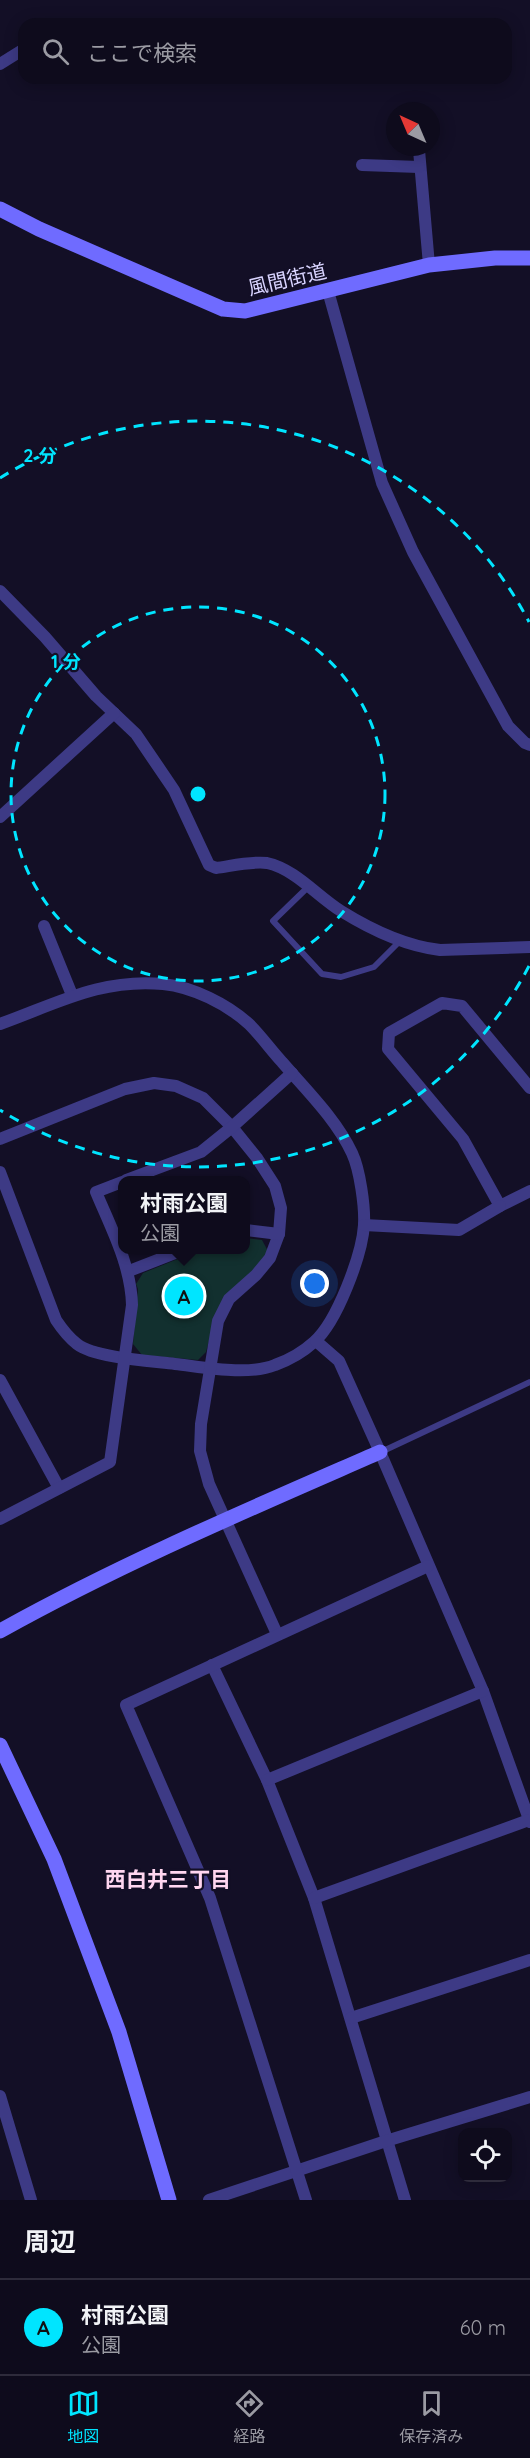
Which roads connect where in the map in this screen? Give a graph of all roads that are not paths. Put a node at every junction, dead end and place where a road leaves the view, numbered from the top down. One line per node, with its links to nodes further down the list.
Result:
1 (18, 54): 2 (street)
2 (0, 64)
3 (419, 156): 5 (street)
4 (362, 165): 5 (street)
5 (419, 167): 8 (street)
6 (0, 209): 9 (street, 風間街道)
7 (530, 258): 8 (street, 風間街道)
8 (429, 265): 9 (street, 風間街道)
9 (328, 291): 12 (street)
10 (0, 591): 11 (street)
11 (114, 712): 13 (street); 14 (street)
12 (530, 744)
13 (0, 817)
14 (308, 887): 16 (street); 16 (lane)
15 (44, 926): 18 (street)
16 (400, 940): 17 (street)
17 (530, 947)
18 (72, 995): 19 (street); 20 (street)
19 (2, 1021)
20 (292, 1073): 22 (street); 29 (street)
21 (530, 1088): 28 (street)
22 (232, 1127): 23 (street); 25 (street); 31 (street)
23 (0, 1139)
24 (0, 1172): 37 (street)
25 (137, 1176)
26 (118, 1183): 32 (street)
27 (530, 1191): 28 (street)
28 (500, 1206): 29 (street)
29 (364, 1225): 36 (street)
30 (250, 1230): 31 (street)
31 (279, 1234): 38 (street)
32 (118, 1245)
33 (122, 1254): 35 (street)
34 (173, 1254): 35 (street)
35 (129, 1271): 37 (street)
36 (316, 1341): 38 (street); 41 (street)
37 (125, 1357): 38 (street); 42 (street)
38 (211, 1368): 44 (street)
39 (0, 1380): 42 (street)
40 (530, 1382): 41 (lane)
41 (380, 1452): 44 (street); 45 (street)
42 (59, 1488): 43 (street)
43 (0, 1519)
44 (225, 1520): 46 (street); 47 (street)
45 (428, 1566): 47 (street); 49 (street)
46 (0, 1632)
47 (277, 1634): 48 (street)
48 (212, 1665): 52 (street); 60 (street)
49 (483, 1691): 52 (street); 53 (street)
50 (0, 1744): 51 (street)
51 (5, 1767): 62 (street)
52 (267, 1780): 54 (street)
53 (530, 1821): 54 (street)
54 (314, 1898): 56 (street)
55 (530, 1960): 56 (street)
56 (351, 2018): 59 (street)
57 (0, 2096): 61 (street)
58 (530, 2097): 59 (street)
59 (386, 2141): 60 (street); 65 (street)
60 (297, 2171): 63 (street); 64 (street)
61 (31, 2200)
62 (169, 2200)
63 (209, 2200)
64 (306, 2200)
65 (405, 2200)

